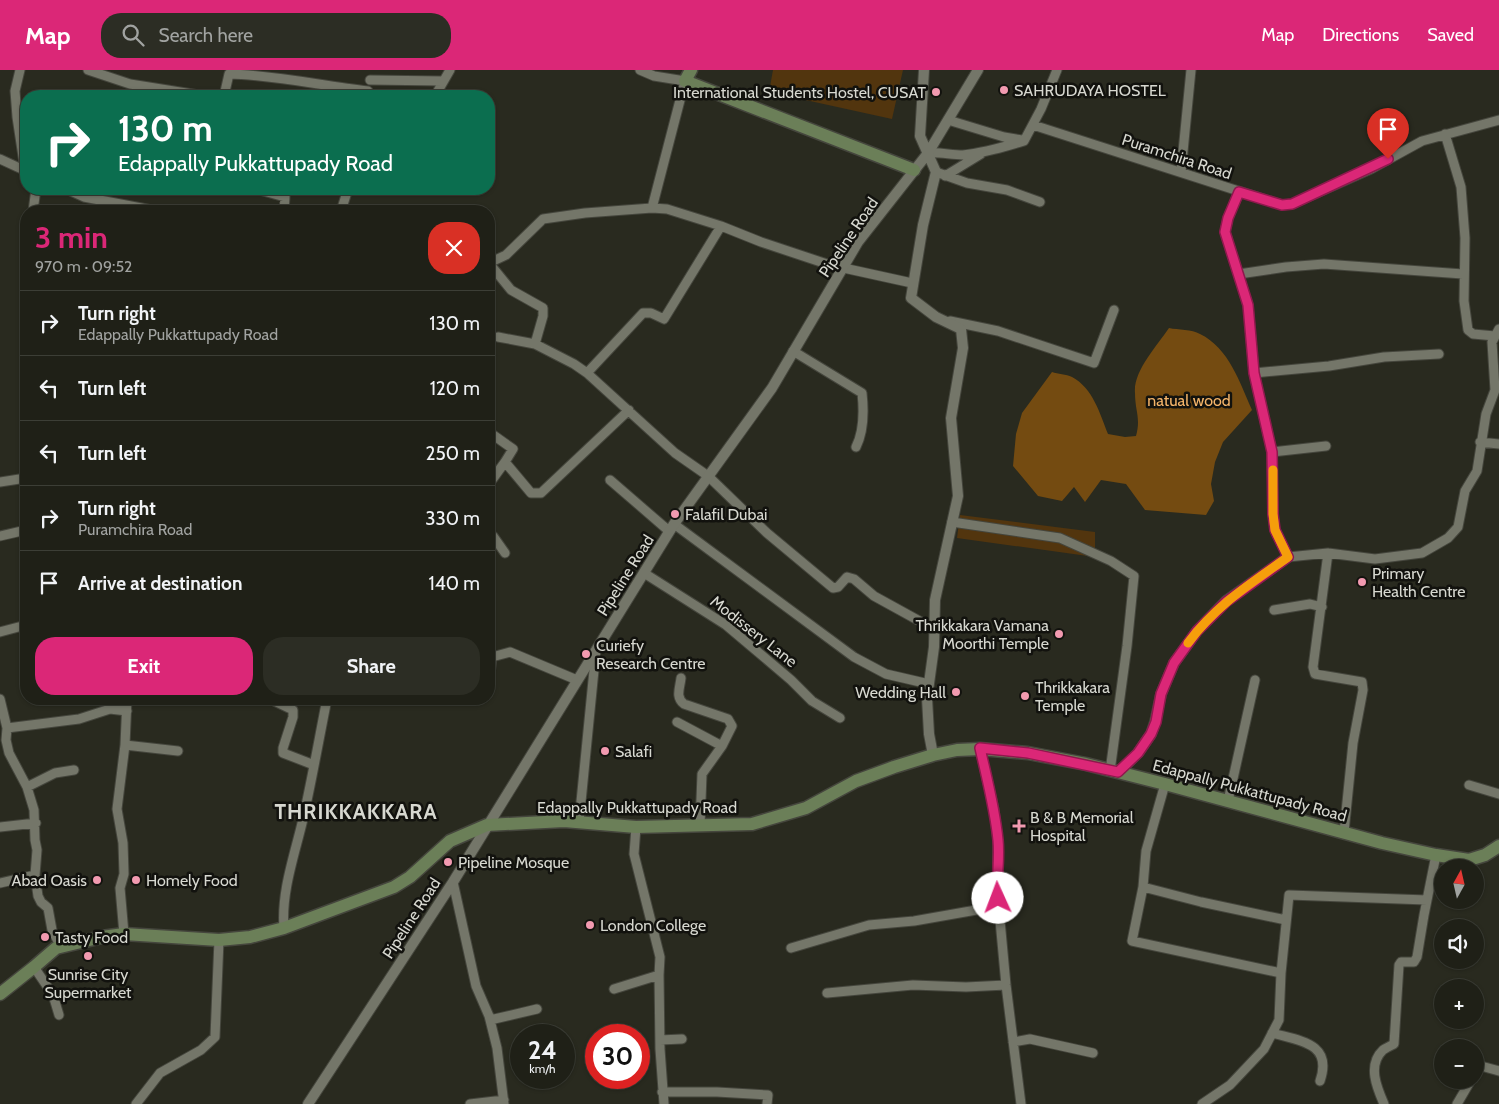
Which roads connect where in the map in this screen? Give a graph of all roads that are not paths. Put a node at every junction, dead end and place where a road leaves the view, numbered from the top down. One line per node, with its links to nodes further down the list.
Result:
1 (20, 70): 21 (street)
2 (88, 70): 10 (street)
3 (370, 70): 12 (street)
4 (450, 70): 13 (street)
5 (640, 70): 11 (street)
6 (924, 70): 26 (street)
7 (978, 70): 19 (street, Pipeline Road)
8 (1057, 70): 22 (street)
9 (1191, 70): 30 (street)
10 (106, 72): 14 (street)
11 (688, 76): 29 (main road); 38 (street)
12 (370, 80): 13 (street); 17 (street)
13 (443, 81): 18 (street)
14 (168, 90)
15 (225, 90): 16 (street)
16 (346, 90)
17 (369, 90)
18 (438, 90)
19 (948, 120): 24 (street); 26 (street, Pipeline Road)
20 (1499, 120): 23 (street, Puramchira Road)
21 (20, 125)
22 (1033, 125): 24 (street); 30 (street, Puramchira Road)
23 (1445, 134): 32 (street, Puramchira Road); 44 (street)
24 (1024, 141): 25 (street)
25 (986, 151): 26 (street); 31 (street)
26 (928, 153): 29 (street, Pipeline Road); 31 (street)
27 (1, 163): 28 (street)
28 (20, 169)
29 (914, 170): 41 (street, Pipeline Road)
30 (1182, 172): 32 (street, Puramchira Road)
31 (940, 174): 35 (street); 45 (street)
32 (1239, 192): 43 (street)
33 (80, 195): 36 (street)
34 (278, 195): 37 (street)
35 (1040, 202)
36 (111, 205)
37 (284, 205)
38 (652, 208): 39 (street); 40 (street)
39 (721, 226): 41 (street); 53 (street)
40 (495, 260)
41 (843, 268): 45 (street); 51 (street, Pipeline Road)
42 (495, 271): 50 (street)
43 (1239, 274): 44 (street); 54 (street)
44 (1463, 274): 48 (street)
45 (912, 283): 47 (street)
46 (1114, 310): 47 (street)
47 (940, 319): 69 (street)
48 (1497, 332): 55 (street)
49 (498, 337): 50 (street)
50 (535, 344): 53 (street)
51 (793, 351): 61 (street); 65 (street, Pipeline Road)
52 (1439, 354): 54 (street)
53 (587, 373): 56 (street)
54 (1254, 373): 62 (street)
55 (1497, 383): 58 (street)
56 (629, 410): 63 (street); 65 (street)
57 (495, 436): 63 (street)
58 (1480, 442): 59 (street); 75 (street)
59 (1499, 444)
60 (1326, 446): 62 (street)
61 (856, 447)
62 (1272, 452): 76 (street)
63 (505, 462): 64 (street)
64 (495, 476)
65 (708, 476): 70 (street, Pipeline Road); 81 (street)
66 (20, 479): 68 (street)
67 (610, 480): 70 (street)
68 (0, 482)
69 (952, 522): 81 (street); 105 (street)
70 (671, 527): 77 (street, Pipeline Road); 88 (street)
71 (20, 531): 72 (street)
72 (0, 536)
73 (495, 539): 74 (street)
74 (505, 553)
75 (1328, 553): 76 (street); 78 (street)
76 (1288, 557): 105 (street)
77 (644, 573): 83 (street, Pipeline Road); 94 (street, Modissery Lane)
78 (1322, 607): 79 (street); 117 (street)
79 (1274, 610)
80 (20, 627): 82 (street)
81 (934, 630): 88 (street)
82 (0, 632)
83 (596, 648): 86 (street, Pipeline Road); 111 (street)
84 (495, 655): 86 (street)
85 (682, 678): 98 (street)
86 (577, 680): 113 (street, Pipeline Road)
87 (1255, 680): 110 (street)
88 (929, 684): 102 (street)
89 (0, 699): 96 (street)
90 (126, 705): 93 (street)
91 (283, 705): 103 (street)
92 (326, 705): 103 (street)
93 (127, 711): 96 (street); 97 (street)
94 (840, 718)
95 (677, 722): 98 (street)
96 (7, 728): 101 (street)
97 (125, 745): 100 (street); 128 (street)
98 (722, 746): 114 (street)
99 (980, 748): 102 (main road, Edappally Pukkattupady Road); 105 (main road, Edappally Pukkattupady Road); 125 (street)
100 (178, 751)
101 (4, 752): 108 (street)
102 (933, 755): 114 (main road, Edappally Pukkattupady Road)
103 (314, 765): 127 (street)
104 (74, 770): 108 (street)
105 (1114, 772): 106 (main road, Edappally Pukkattupady Road)
106 (1165, 784): 110 (main road, Edappally Pukkattupady Road); 123 (street)
107 (1469, 785): 109 (street)
108 (27, 787): 112 (street)
109 (1499, 794)
110 (1228, 801): 117 (main road, Edappally Pukkattupady Road)
111 (579, 822): 113 (main road, Edappally Pukkattupady Road); 116 (main road, Edappally Pukkattupady Road)
112 (36, 823): 115 (street); 120 (street)
113 (487, 825): 121 (street, Pipeline Road); 127 (main road, Edappally Pukkattupady Road)
114 (700, 826): 116 (main road, Edappally Pukkattupady Road)
115 (0, 827)
116 (636, 827): 134 (street)
117 (1344, 832): 119 (main road, Edappally Pukkattupady Road)
118 (1498, 851): 119 (main road, Edappally Pukkattupady Road)
119 (1436, 856): 124 (street)
120 (35, 875): 122 (street); 130 (street)
121 (452, 882): 141 (street); 154 (street, Pipeline Road)
122 (0, 883)
123 (1143, 888): 126 (street); 133 (street)
124 (1427, 900): 126 (street); 160 (street)
125 (999, 906): 131 (street); 135 (street)
126 (1286, 920): 133 (street)
127 (284, 928): 129 (main road, Edappally Pukkattupady Road)
128 (124, 934): 129 (main road, Edappally Pukkattupady Road); 130 (main road, Edappally Pukkattupady Road)
129 (219, 940): 153 (street)
130 (61, 947): 132 (main road, Edappally Pukkattupady Road)
131 (790, 948)
132 (34, 968): 138 (main road, Edappally Pukkattupady Road); 140 (street)
133 (1281, 973): 142 (street)
134 (659, 975): 136 (street); 144 (street)
135 (1006, 985): 137 (street); 145 (street)
136 (614, 989)
137 (826, 993)
138 (0, 994)
139 (537, 1009): 141 (street)
140 (59, 1015)
141 (490, 1020): 152 (street)
142 (1272, 1033): 149 (street); 159 (street)
143 (682, 1039): 144 (street)
144 (660, 1040): 151 (street)
145 (1013, 1042): 146 (street); 158 (street)
146 (1093, 1053)
147 (1484, 1067): 148 (street)
148 (1499, 1070)
149 (1320, 1081)
150 (1466, 1089): 161 (street)
151 (662, 1092): 156 (street); 157 (street)
152 (504, 1102): 155 (street)
153 (136, 1104)
154 (308, 1104)
155 (470, 1104)
156 (664, 1104)
157 (767, 1104)
158 (1020, 1104)
159 (1202, 1104)
160 (1384, 1104)
161 (1457, 1104)

